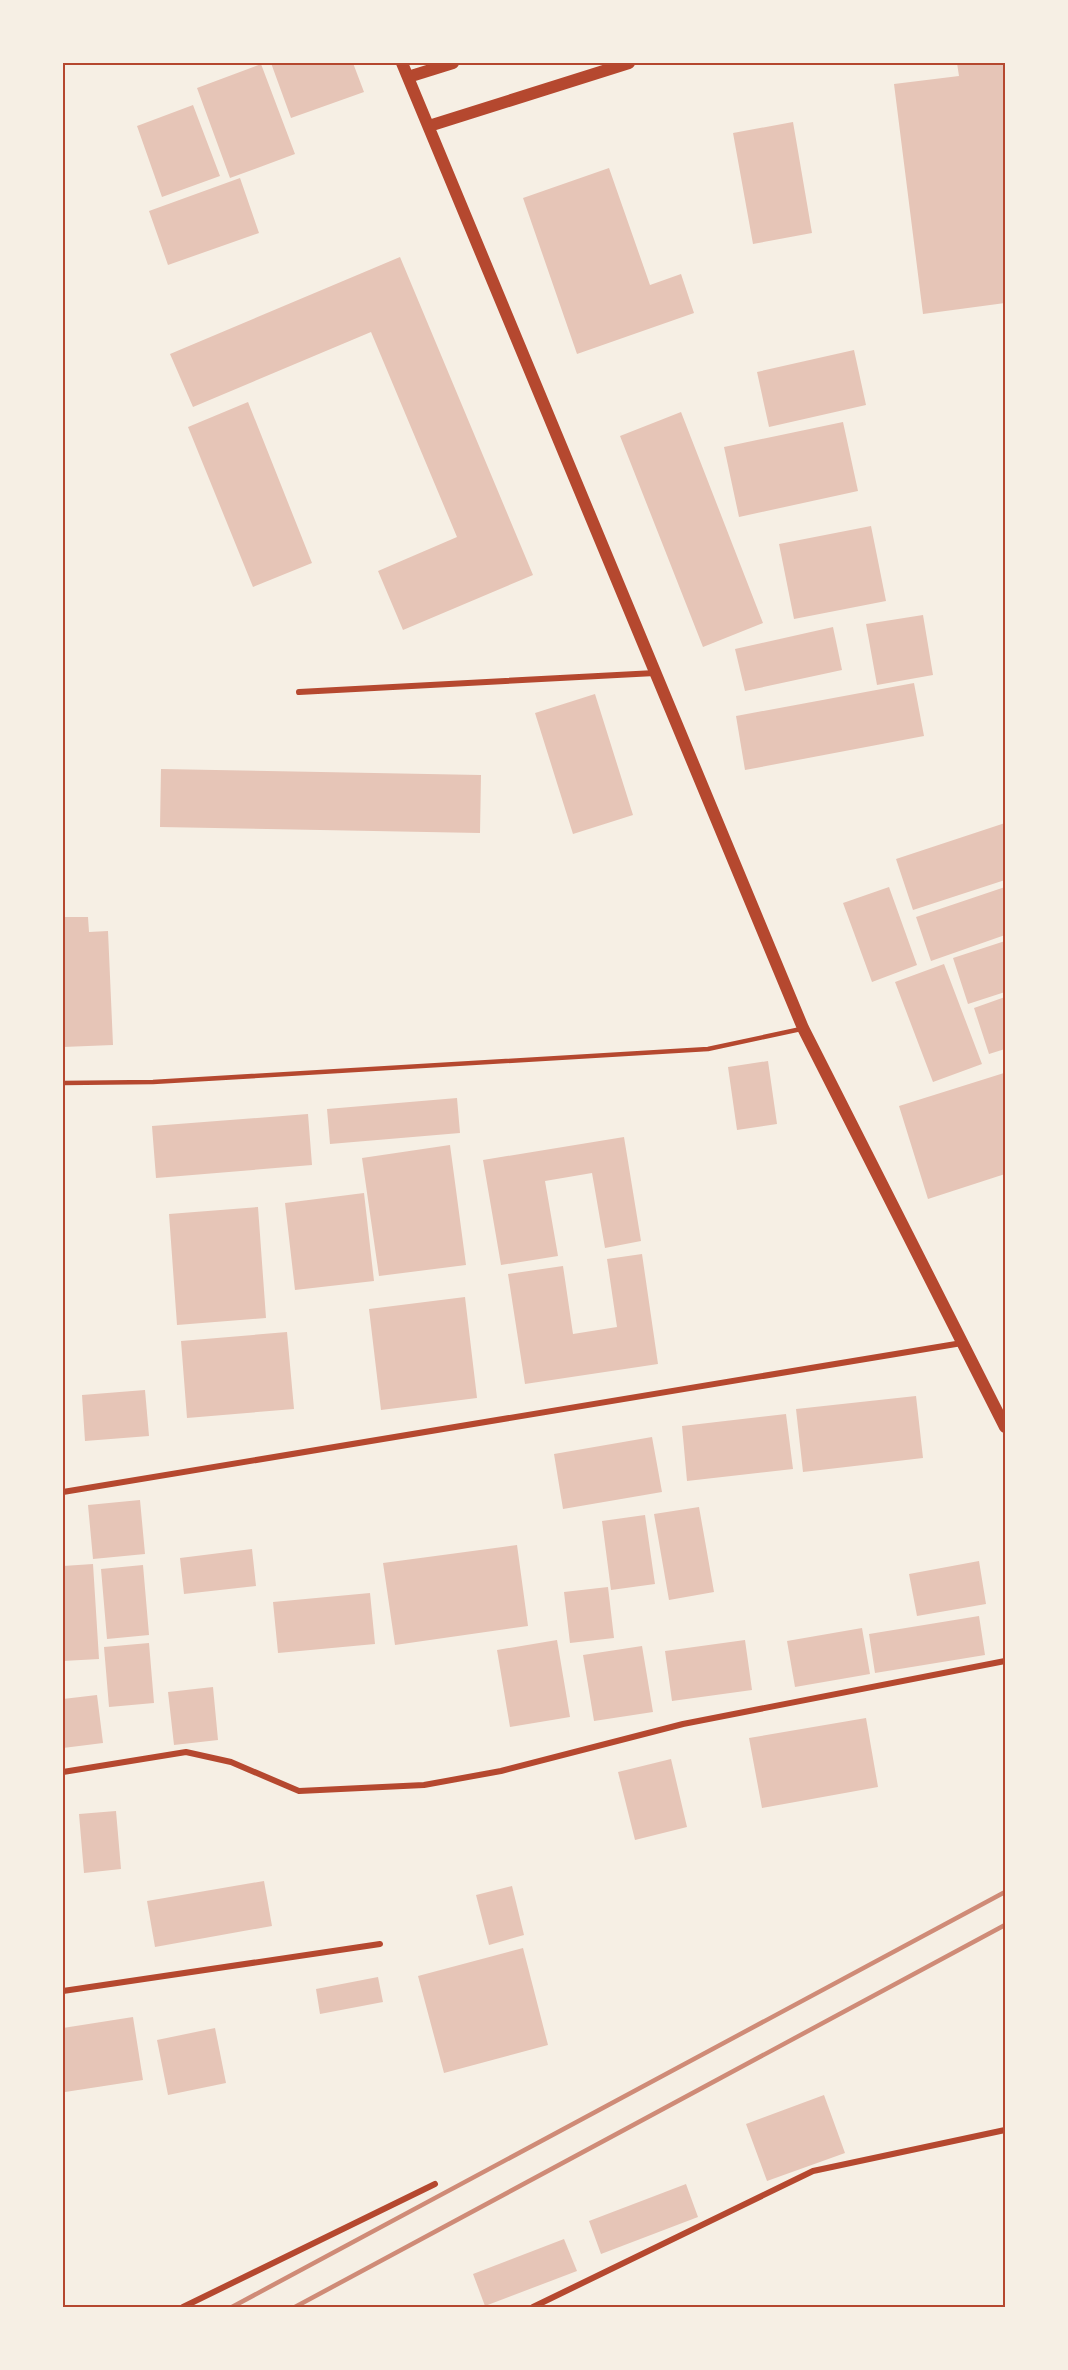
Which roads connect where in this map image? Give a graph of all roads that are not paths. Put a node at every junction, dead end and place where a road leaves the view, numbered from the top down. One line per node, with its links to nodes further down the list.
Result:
1 (402, 63): 4 (main road)
2 (453, 63): 4 (main road)
3 (629, 63): 5 (main road)
4 (408, 77): 5 (main road)
5 (429, 126): 6 (main road)
6 (656, 673): 7 (street); 8 (main road)
7 (299, 692)
8 (803, 1028): 9 (lane); 10 (main road)
9 (63, 1083)
10 (963, 1343): 11 (main road); 12 (street)
11 (1005, 1427)
12 (63, 1492)
13 (1005, 1661): 14 (street)
14 (63, 1772)
15 (380, 1944): 16 (street)
16 (63, 1991)
17 (1005, 2130): 20 (street)
18 (435, 2184): 19 (street)
19 (183, 2307)
20 (533, 2307)

